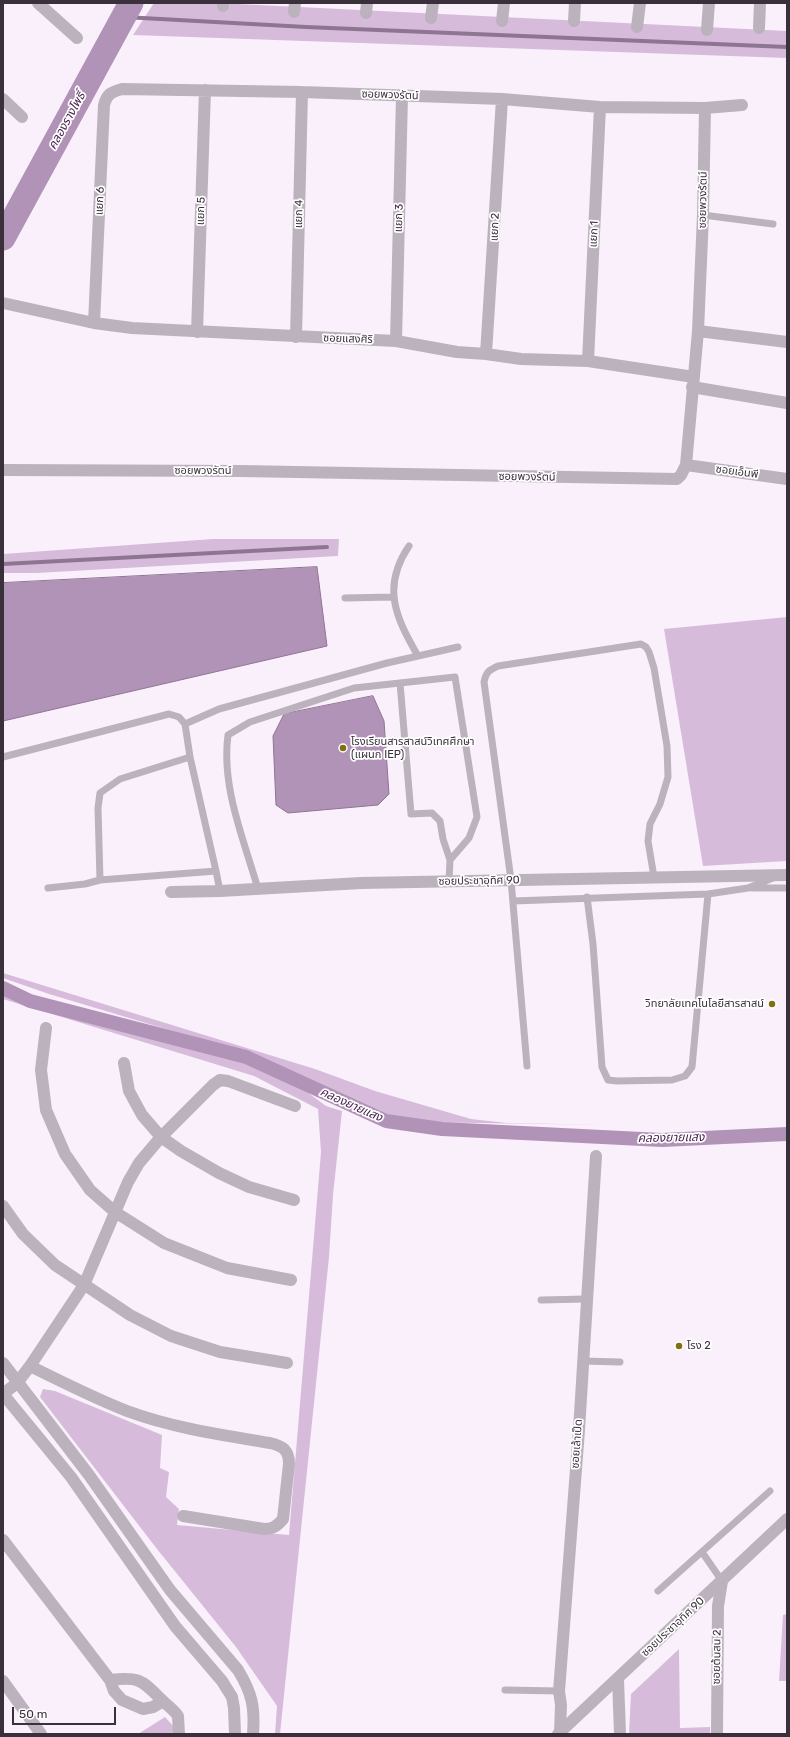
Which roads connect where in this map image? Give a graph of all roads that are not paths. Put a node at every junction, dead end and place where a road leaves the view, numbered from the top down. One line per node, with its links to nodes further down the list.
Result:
1 (38, 3): 14 (street)
2 (433, 3): 8 (street)
3 (504, 3): 9 (street)
4 (575, 3): 10 (street)
5 (640, 3): 11 (street)
6 (709, 3): 13 (street)
7 (760, 3): 12 (street)
8 (431, 18)
9 (502, 21)
10 (574, 22)
11 (637, 27)
12 (758, 28)
13 (707, 30)
14 (77, 38)
15 (122, 89): 16 (street, ซอยพวงรัตน์); 28 (street, แยก 6)
16 (205, 90): 17 (street, ซอยพวงรัตน์); 30 (street, แยก 5)
17 (302, 92): 18 (street, ซอยพวงรัตน์); 31 (street, แยก 4)
18 (402, 96): 20 (street, ซอยพวงรัตน์); 32 (street, แยก 3)
19 (3, 99): 24 (street)
20 (502, 99): 22 (street, ซอยพวงรัตน์); 34 (street, แยก 2)
21 (742, 105): 23 (street, ซอยพวงรัตน์)
22 (600, 107): 23 (street, ซอยพวงรัตน์); 35 (street, แยก 1)
23 (705, 108): 25 (street, ซอยพวงรัตน์)
24 (22, 117)
25 (703, 215): 26 (lane); 29 (street, ซอยพวงรัตน์)
26 (773, 224)
27 (3, 303): 28 (street, ซอยแสงศิริ)
28 (94, 323): 30 (street, ซอยแสงศิริ)
29 (698, 331): 33 (street); 36 (street, ซอยพวงรัตน์)
30 (197, 332): 31 (street, ซอยแสงศิริ)
31 (296, 337): 32 (street, ซอยแสงศิริ)
32 (396, 341): 34 (street, ซอยแสงศิริ)
33 (787, 342)
34 (486, 354): 35 (street, ซอยแสงศิริ)
35 (588, 361): 36 (street, ซอยแสงศิริ)
36 (693, 382): 37 (street, ซอยแสงศิริ); 38 (street, ซอยพวงรัตน์)
37 (787, 403)
38 (686, 465): 39 (street, ซอยพวงรัตน์); 40 (street, ซอยเอ็นพี)
39 (3, 470)
40 (787, 479)
41 (409, 546): 42 (lane)
42 (393, 597): 43 (lane); 45 (lane)
43 (345, 598)
44 (458, 647): 45 (lane)
45 (418, 656): 47 (lane)
46 (400, 683): 50 (lane); 50 (lane); 60 (lane)
47 (185, 724): 48 (lane); 49 (lane)
48 (3, 757)
49 (190, 757): 51 (lane); 54 (lane)
50 (450, 860): 56 (lane)
51 (216, 871): 54 (lane); 61 (lane)
52 (784, 875): 53 (street, ซอยประชาอุทิศ 90); 58 (lane)
53 (654, 877): 55 (street, ซอยประชาอุทิศ 90); 55 (lane)
54 (100, 880): 57 (lane)
55 (511, 880): 56 (street, ซอยประชาอุทิศ 90); 65 (lane)
56 (449, 882): 60 (street, ซอยประชาอุทิศ 90)
57 (48, 888)
58 (748, 888): 59 (lane); 63 (lane)
59 (787, 888)
60 (258, 889): 61 (street, ซอยประชาอุทิศ 90)
61 (220, 891): 62 (street, ซอยประชาอุทิศ 90)
62 (171, 892)
63 (708, 894): 64 (lane); 64 (lane)
64 (587, 897): 65 (lane)
65 (513, 901): 68 (lane)
66 (46, 1028): 74 (street)
67 (124, 1063): 70 (street)
68 (527, 1066)
69 (295, 1106): 70 (street)
70 (162, 1136): 72 (street); 74 (street)
71 (596, 1156): 77 (street, ซอยเล้าเป็ด)
72 (294, 1200)
73 (3, 1206): 76 (street)
74 (115, 1212): 75 (street); 76 (street)
75 (291, 1280)
76 (84, 1285): 82 (street); 83 (street)
77 (586, 1299): 78 (lane); 79 (street, ซอยเล้าเป็ด)
78 (542, 1300)
79 (582, 1361): 80 (lane); 99 (street, ซอยเล้าเป็ด)
80 (620, 1362)
81 (3, 1363): 84 (street)
82 (288, 1363)
83 (30, 1366): 84 (street); 87 (street)
84 (17, 1383): 85 (street); 93 (street)
85 (3, 1394): 94 (street)
86 (770, 1491): 90 (lane)
87 (183, 1516)
88 (787, 1519): 91 (street, ซอยประชาอุทิศ 90)
89 (3, 1540): 96 (street)
90 (702, 1552): 91 (lane); 92 (lane)
91 (722, 1581): 95 (street, ซอยประชาอุทิศ 90); 107 (street, ซอยต้นสน 2)
92 (658, 1590)
93 (202, 1629): 94 (street); 105 (street)
94 (187, 1640): 104 (street)
95 (618, 1679): 101 (street, ซอยประชาอุทิศ 90); 106 (street)
96 (110, 1680): 100 (street); 100 (street)
97 (3, 1681): 102 (street)
98 (505, 1690): 99 (lane)
99 (559, 1691): 101 (street, ซอยเล้าเป็ด)
100 (163, 1701): 103 (street)
101 (563, 1731)
102 (41, 1734)
103 (179, 1734)
104 (235, 1734)
105 (253, 1734)
106 (620, 1734)
107 (716, 1734)

